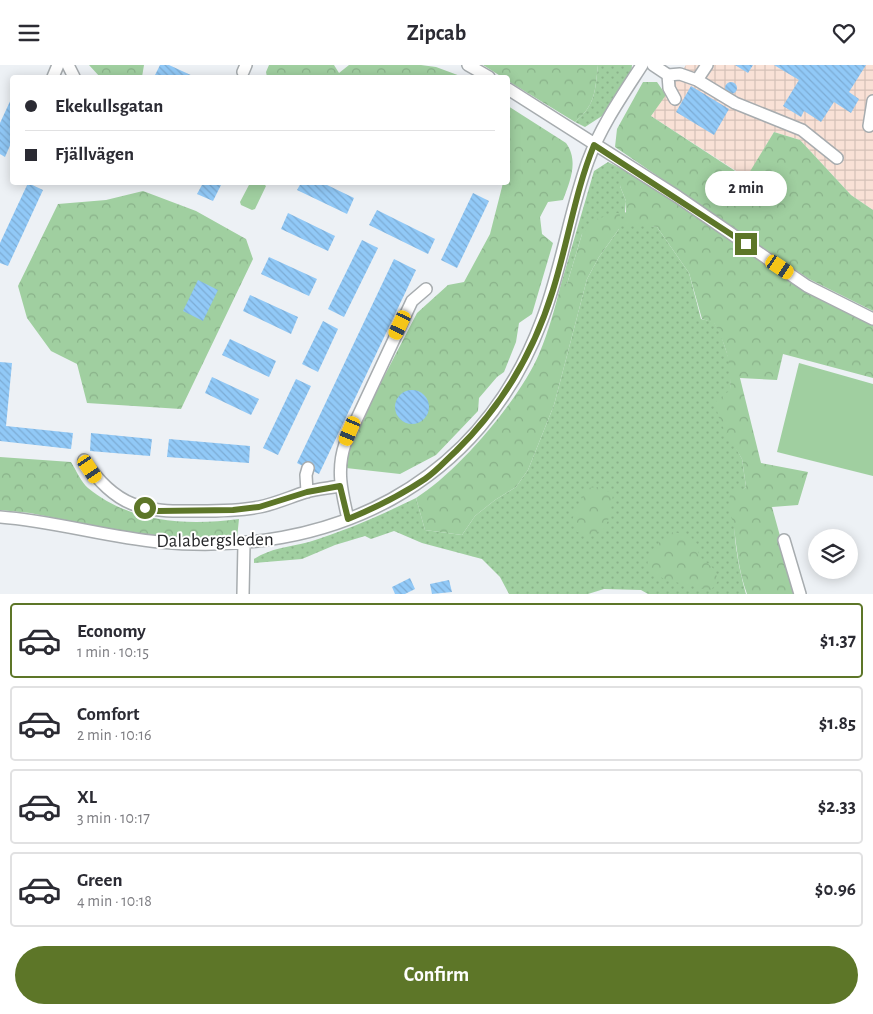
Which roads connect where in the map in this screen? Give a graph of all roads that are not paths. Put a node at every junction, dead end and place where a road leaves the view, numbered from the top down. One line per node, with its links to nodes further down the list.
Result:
1 (468, 65): 5 (street)
2 (642, 65): 12 (street, Dalabergsleden)
3 (653, 65): 6 (street)
4 (707, 65): 7 (street)
5 (486, 75)
6 (668, 75): 7 (street); 9 (street)
7 (697, 80): 13 (street)
8 (510, 90): 12 (street)
9 (675, 99)
10 (873, 101): 11 (street)
11 (869, 126)
12 (594, 145): 15 (street); 21 (street, Dalabergsleden)
13 (837, 158)
14 (426, 289): 18 (street)
15 (873, 319)
16 (84, 460): 19 (street)
17 (308, 468): 19 (street)
18 (340, 486): 19 (street); 21 (street)
19 (307, 492)
20 (0, 517): 23 (street, Dalabergsleden)
21 (348, 519): 23 (street, Dalabergsleden)
22 (784, 540): 25 (street)
23 (244, 543): 24 (street)
24 (243, 594)
25 (800, 594)

